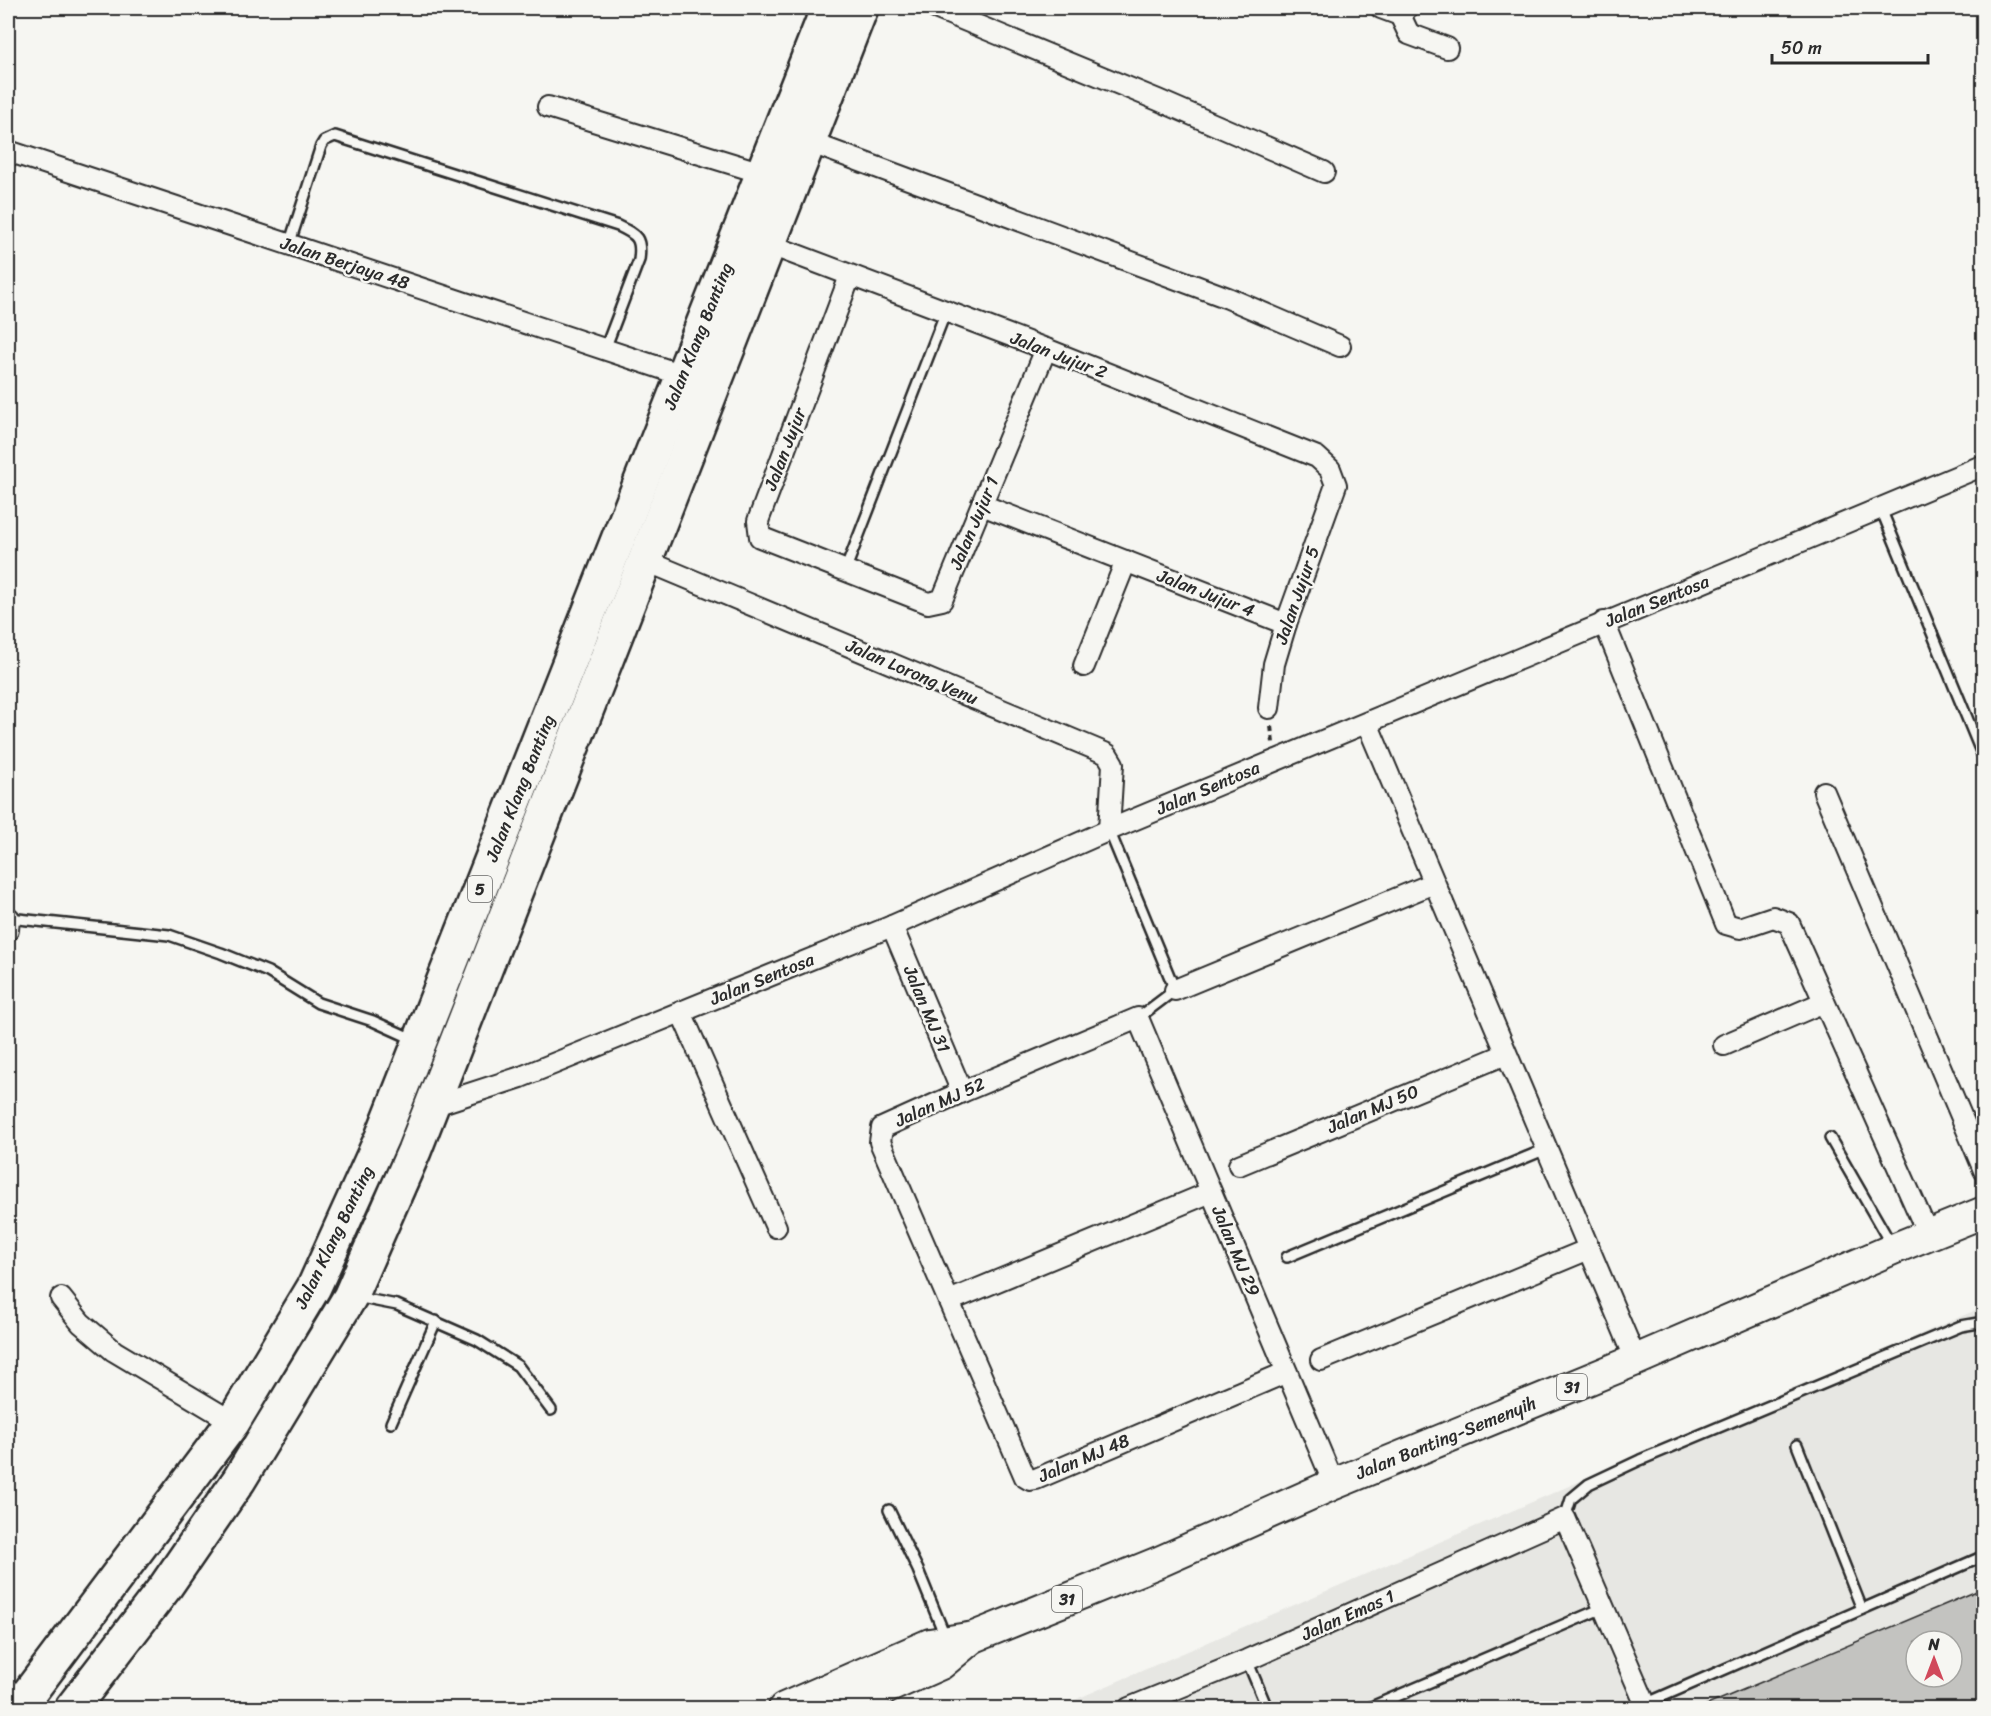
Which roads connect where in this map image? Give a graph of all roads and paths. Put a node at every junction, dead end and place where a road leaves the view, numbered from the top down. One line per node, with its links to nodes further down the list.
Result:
1 (861, 8): 8 (highway, Jalan Klang Banting / 5)
2 (935, 8): 11 (street)
3 (1381, 8): 5 (street)
4 (823, 11): 10 (highway, Jalan Klang Banting / 5)
5 (1404, 11): 6 (street)
6 (1447, 48)
7 (548, 107): 10 (street)
8 (809, 142): 12 (highway, Jalan Klang Banting / 5); 16 (street)
9 (8, 151): 13 (street, Jalan Berjaya 48)
10 (755, 171): 19 (highway, Jalan Klang Banting / 5)
11 (1324, 172)
12 (768, 244): 14 (street, Jalan Jujur 2); 24 (highway, Jalan Klang Banting / 5)
13 (289, 245): 17 (street, Jalan Berjaya 48); 17 (lane)
14 (850, 276): 15 (street, Jalan Jujur 2); 26 (street, Jalan Jujur)
15 (946, 311): 18 (street, Jalan Jujur 2); 26 (lane)
16 (1340, 346)
17 (605, 349): 19 (street, Jalan Berjaya 48)
18 (1046, 349): 21 (street, Jalan Jujur 2); 22 (street, Jalan Jujur 1)
19 (682, 375): 43 (highway, Jalan Klang Banting / 5)
20 (1983, 465): 23 (street, Jalan Sentosa)
21 (1336, 485): 28 (street, Jalan Jujur 5)
22 (981, 505): 25 (street, Jalan Jujur 4); 26 (street, Jalan Jujur 1)
23 (1881, 509): 27 (street, Jalan Sentosa); 32 (lane)
24 (645, 560): 35 (street, Jalan Lorong Venu); 47 (highway, Jalan Klang Banting / 5)
25 (1126, 561): 28 (street, Jalan Jujur 4); 29 (street)
26 (845, 571)
27 (1604, 622): 31 (street, Jalan Sentosa); 40 (street)
28 (1286, 624): 30 (street, Jalan Jujur 5)
29 (1084, 666)
30 (1269, 708): 33 (path)
31 (1367, 723): 33 (street, Jalan Sentosa); 36 (street)
32 (1983, 759)
33 (1275, 760): 35 (street, Jalan Sentosa)
34 (1824, 792): 51 (street)
35 (1109, 830): 38 (street, Jalan Sentosa); 39 (lane)
36 (1434, 883): 39 (street); 45 (street)
37 (8, 922): 43 (lane)
38 (892, 927): 41 (street, Jalan Sentosa); 46 (street, Jalan MJ 31)
39 (1175, 990): 42 (lane)
40 (1824, 1002): 44 (street); 55 (street)
41 (681, 1012): 47 (street, Jalan Sentosa); 54 (street)
42 (1138, 1018): 46 (street, Jalan MJ 52); 52 (street, Jalan MJ 29)
43 (419, 1042): 68 (highway, Jalan Klang Banting / 5)
44 (1724, 1045)
45 (1506, 1054): 49 (street); 50 (street, Jalan MJ 50)
46 (962, 1092): 61 (street, Jalan MJ 52)
47 (432, 1106): 59 (highway, Jalan Klang Banting / 5)
48 (1830, 1138): 56 (lane)
49 (1546, 1149): 57 (street); 58 (lane)
50 (1239, 1165)
51 (1983, 1170)
52 (1211, 1192): 61 (street); 66 (street, Jalan MJ 29)
53 (1983, 1212): 55 (main road, Jalan Banting-Semenyih / 31)
54 (776, 1227)
55 (1928, 1234): 56 (main road, Jalan Banting-Semenyih / 31)
56 (1893, 1248): 65 (main road, Jalan Banting-Semenyih / 31)
57 (1588, 1249): 64 (street); 65 (street)
58 (1287, 1257)
59 (350, 1297): 62 (lane); 83 (highway, Jalan Klang Banting / 5)
60 (61, 1298): 68 (street)
61 (949, 1301): 66 (street, Jalan MJ 48)
62 (436, 1321): 67 (lane); 69 (lane)
63 (1983, 1322): 73 (lane)
64 (1321, 1360)
65 (1636, 1360): 71 (main road, Jalan Banting-Semenyih / 31)
66 (1287, 1372): 71 (street, Jalan MJ 29)
67 (551, 1410)
68 (233, 1422): 82 (highway, Jalan Klang Banting / 5)
69 (390, 1423)
70 (1797, 1445): 76 (lane)
71 (1334, 1484): 77 (main road, Jalan Banting-Semenyih / 31)
72 (890, 1510): 77 (lane)
73 (1564, 1518): 75 (street); 78 (street, Jalan Emas 1)
74 (1983, 1556): 76 (lane)
75 (1603, 1608): 81 (street); 87 (lane)
76 (1862, 1609): 81 (lane)
77 (961, 1639): 79 (main road, Jalan Banting-Semenyih / 31); 80 (main road, Jalan Banting-Semenyih / 31)
78 (1247, 1660): 85 (street, Jalan Emas 1); 86 (lane)
79 (872, 1700): 84 (main road, Jalan Banting-Semenyih / 31)
80 (801, 1705)
81 (1642, 1707)
82 (18, 1708)
83 (72, 1708)
84 (842, 1708)
85 (1129, 1708)
86 (1267, 1708)
87 (1369, 1708)

